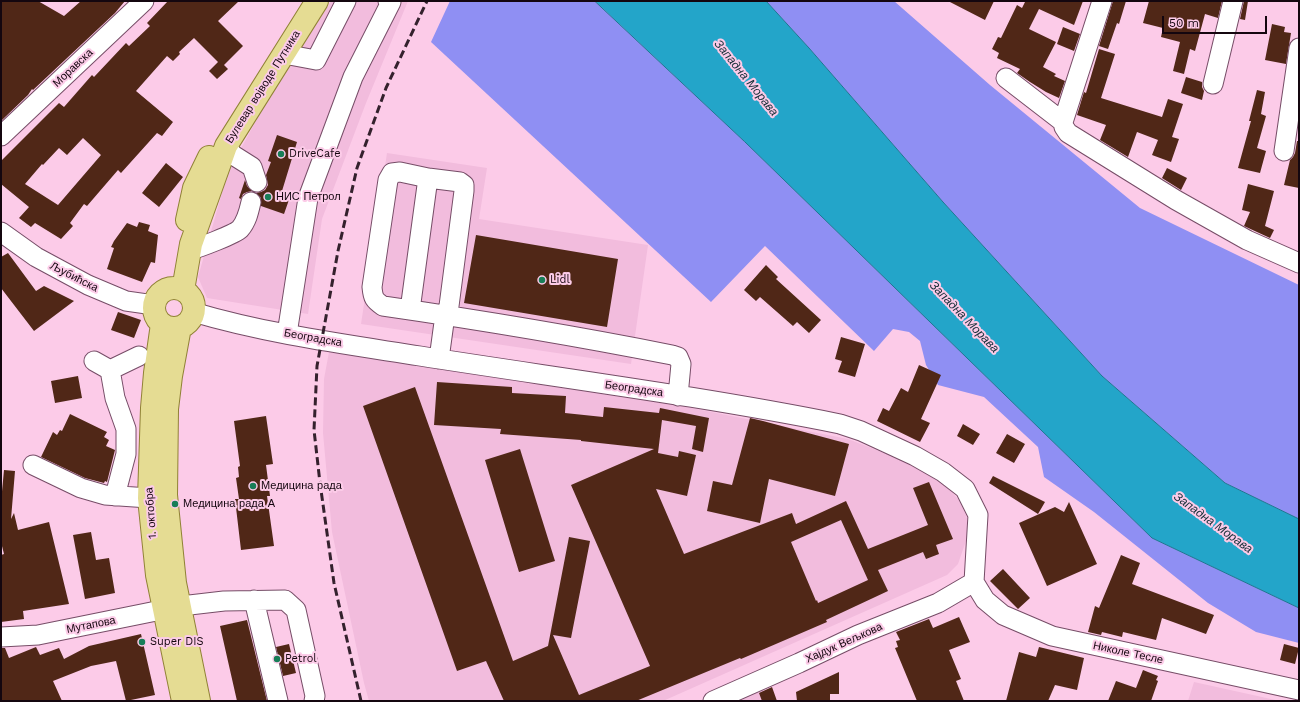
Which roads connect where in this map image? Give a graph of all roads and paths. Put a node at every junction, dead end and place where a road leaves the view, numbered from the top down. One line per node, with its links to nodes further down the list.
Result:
1 (144, 1): 14 (street, Моравска)
2 (301, 1): 22 (main road, Булевар војводе Путника)
3 (317, 1): 9 (main road, Булевар војводе Путника)
4 (346, 1): 9 (street)
5 (388, 1): 26 (street)
6 (1102, 1): 12 (street)
7 (1233, 1): 11 (street)
8 (1299, 48): 13 (street)
9 (284, 54): 15 (main road, Булевар војводе Путника)
10 (1006, 78): 12 (street)
11 (1213, 84)
12 (1063, 122): 21 (street)
13 (1299, 122)
14 (1, 136)
15 (226, 146): 17 (street); 20 (main road, Булевар војводе Путника)
16 (428, 178): 23 (street); 23 (street); 24 (street)
17 (257, 182)
18 (251, 202): 20 (street)
19 (1, 232): 25 (street, Љубићска)
20 (190, 250): 22 (main road, Булевар војводе Путника)
21 (1299, 263)
22 (178, 290): 25 (main road); 25 (main road)
23 (410, 310): 24 (street)
24 (445, 315): 28 (street); 31 (street)
25 (173, 317): 26 (street, Београдска); 34 (main road, 1. октобра); 37 (main road, 1. октобра)
26 (287, 334): 28 (street, Београдска)
27 (139, 356): 30 (street)
28 (439, 359): 31 (street, Београдска)
29 (94, 361): 30 (street)
30 (110, 370): 33 (street)
31 (678, 396): 35 (street, Београдска)
32 (32, 465): 33 (street)
33 (116, 496): 34 (street)
34 (149, 498): 37 (main road, 1. октобра)
35 (974, 582): 39 (street, Николе Тесле); 40 (street, Хајдук Вељкова)
36 (254, 600): 37 (street, Мутапова); 43 (street); 44 (street, Мутапова)
37 (173, 607): 38 (street, Мутапова); 41 (main road, 1. октобра); 42 (main road, 1. октобра)
38 (1, 637)
39 (1299, 690)
40 (746, 694): 45 (street, Хајдук Вељкова)
41 (183, 701)
42 (199, 701)
43 (278, 701)
44 (314, 701)
45 (712, 701)

